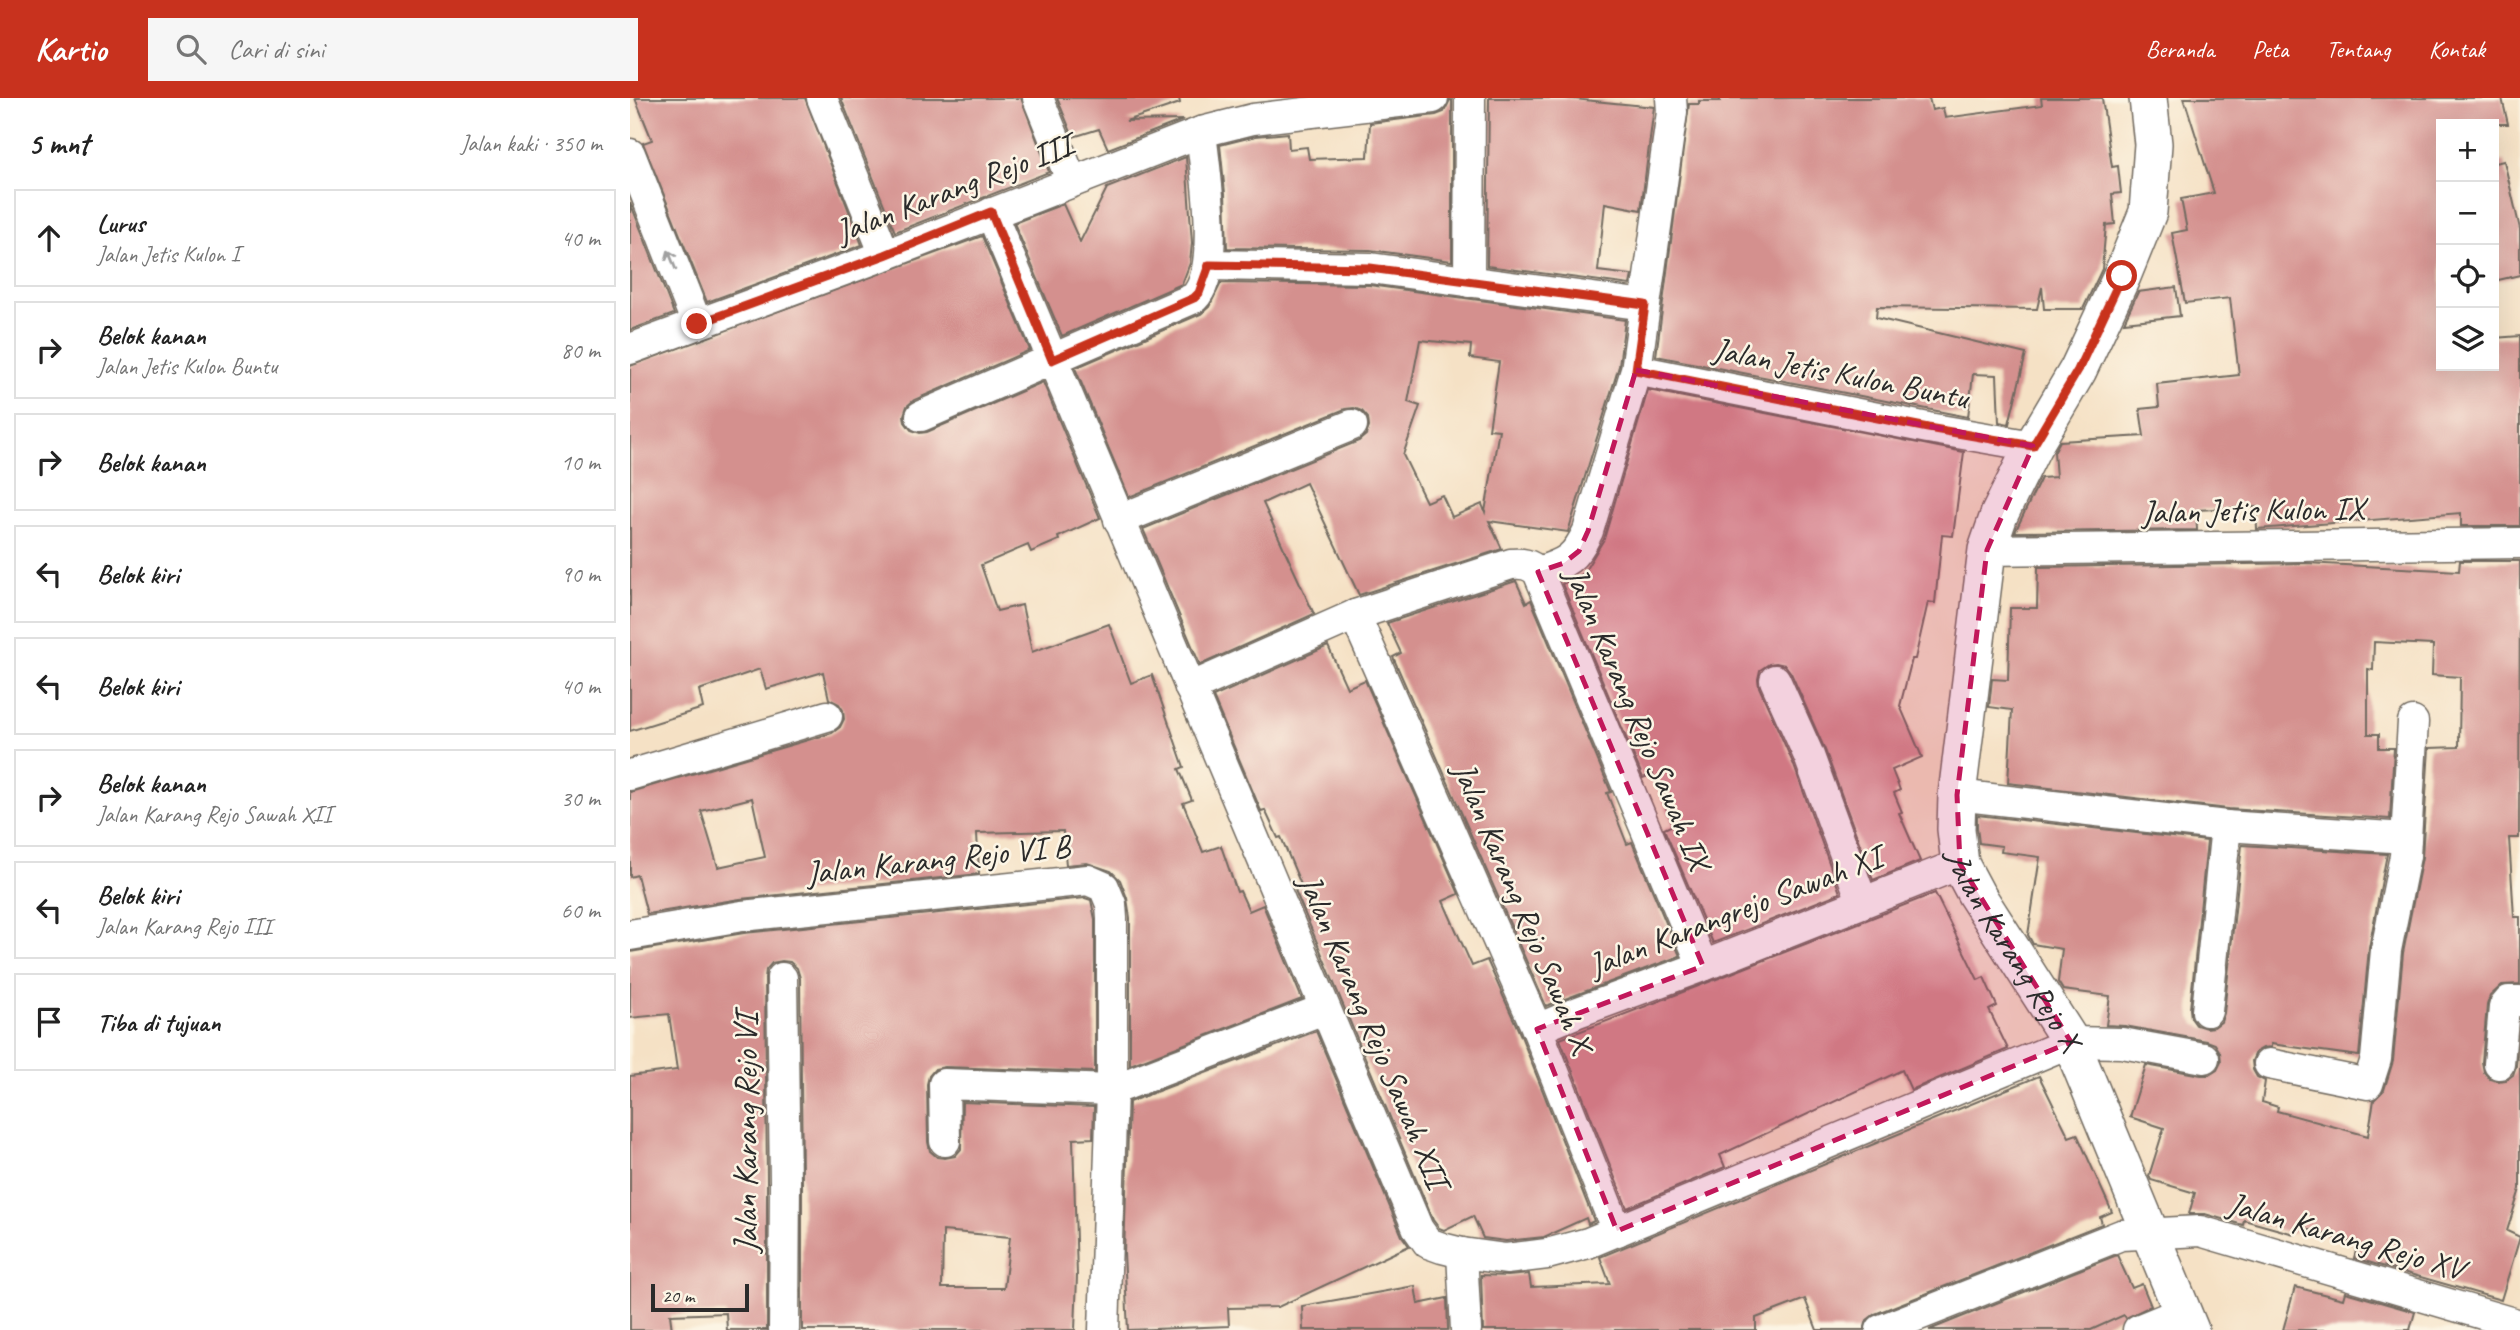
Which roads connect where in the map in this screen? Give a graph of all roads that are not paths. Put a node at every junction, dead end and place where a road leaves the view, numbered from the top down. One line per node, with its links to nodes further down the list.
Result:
1 (822, 98): 12 (street)
2 (1038, 98): 10 (street)
3 (1433, 98): 7 (street, Jalan Karang Rejo III)
4 (1470, 98): 14 (street)
5 (1671, 98): 15 (street)
6 (2148, 98): 22 (street, Jalan Karang Rejo X)
7 (1249, 108): 8 (street, Jalan Karang Rejo III)
8 (1201, 132): 10 (street, Jalan Karang Rejo III); 13 (street)
9 (630, 154): 16 (street, one-way to 9)
10 (1072, 182): 11 (street, Jalan Karang Rejo III)
11 (991, 212): 12 (street, Jalan Karang Rejo III); 18 (street, Jalan Karang Rejo Sawah XII)
12 (885, 255): 16 (street, Jalan Karang Rejo III)
13 (1209, 265): 14 (street); 18 (street)
14 (1469, 282): 15 (street)
15 (1645, 305): 19 (street)
16 (697, 324): 17 (street, Jalan Karang Rejo III)
17 (630, 349)
18 (1052, 360): 20 (street); 23 (street, Jalan Karang Rejo Sawah XII)
19 (1636, 370): 22 (street, Jalan Jetis Kulon Buntu); 26 (street)
20 (921, 416)
21 (1352, 425): 23 (street)
22 (2033, 446): 25 (street, Jalan Karang Rejo X)
23 (1119, 520): 29 (street, Jalan Karang Rejo Sawah XII)
24 (2520, 543): 25 (street, Jalan Jetis Kulon IX)
25 (1987, 550): 33 (street, Jalan Karang Rejo X)
26 (1538, 572): 27 (street, Jalan Karang Rejo Sawah IX); 39 (street, Jalan Karang Rejo Sawah IX)
27 (1355, 615): 29 (street, Jalan Karang Rejo Sawah IX); 44 (street, Jalan Karang Rejo Sawah X)
28 (1775, 680): 37 (street)
29 (1189, 688): 42 (street, Jalan Karang Rejo Sawah XII)
30 (827, 716): 32 (street)
31 (2413, 722): 35 (street)
32 (630, 775)
33 (1957, 795): 34 (street); 36 (street, Jalan Karang Rejo X)
34 (2225, 826): 35 (street); 43 (street)
35 (2406, 838): 47 (street)
36 (1960, 864): 37 (street, Jalan Karangrejo Sawah XI); 45 (street, Jalan Karang Rejo X)
37 (1862, 901): 39 (street, Jalan Karangrejo Sawah XI)
38 (630, 935): 49 (street, Jalan Karang Rejo VI B)
39 (1703, 966): 44 (street, Jalan Karangrejo Sawah XI)
40 (782, 978): 56 (street, Jalan Karang Rejo VI)
41 (2520, 1001): 48 (street)
42 (1324, 1009): 49 (street); 53 (street, Jalan Karang Rejo Sawah XII)
43 (2207, 1011)
44 (1537, 1029): 51 (street, Jalan Karang Rejo Sawah X)
45 (2071, 1042): 46 (street); 51 (street, Jalan Karang Rejo Sawah XII); 52 (street, Jalan Karang Rejo X)
46 (2204, 1058)
47 (2269, 1064)
48 (2499, 1065)
49 (1112, 1090): 50 (street); 57 (street, Jalan Karang Rejo VI B)
50 (945, 1141)
51 (1617, 1231): 53 (street, Jalan Karang Rejo Sawah XII)
52 (2148, 1232): 54 (street, Jalan Karang Rejo X); 55 (street, Jalan Karang Rejo XV); 59 (street, Jalan Karang Rejo XV)
53 (1462, 1254): 58 (street)
54 (2186, 1321): 60 (street)
55 (2520, 1325)
56 (784, 1330)
57 (1104, 1330)
58 (1466, 1330)
59 (1881, 1330)
60 (2138, 1330)

